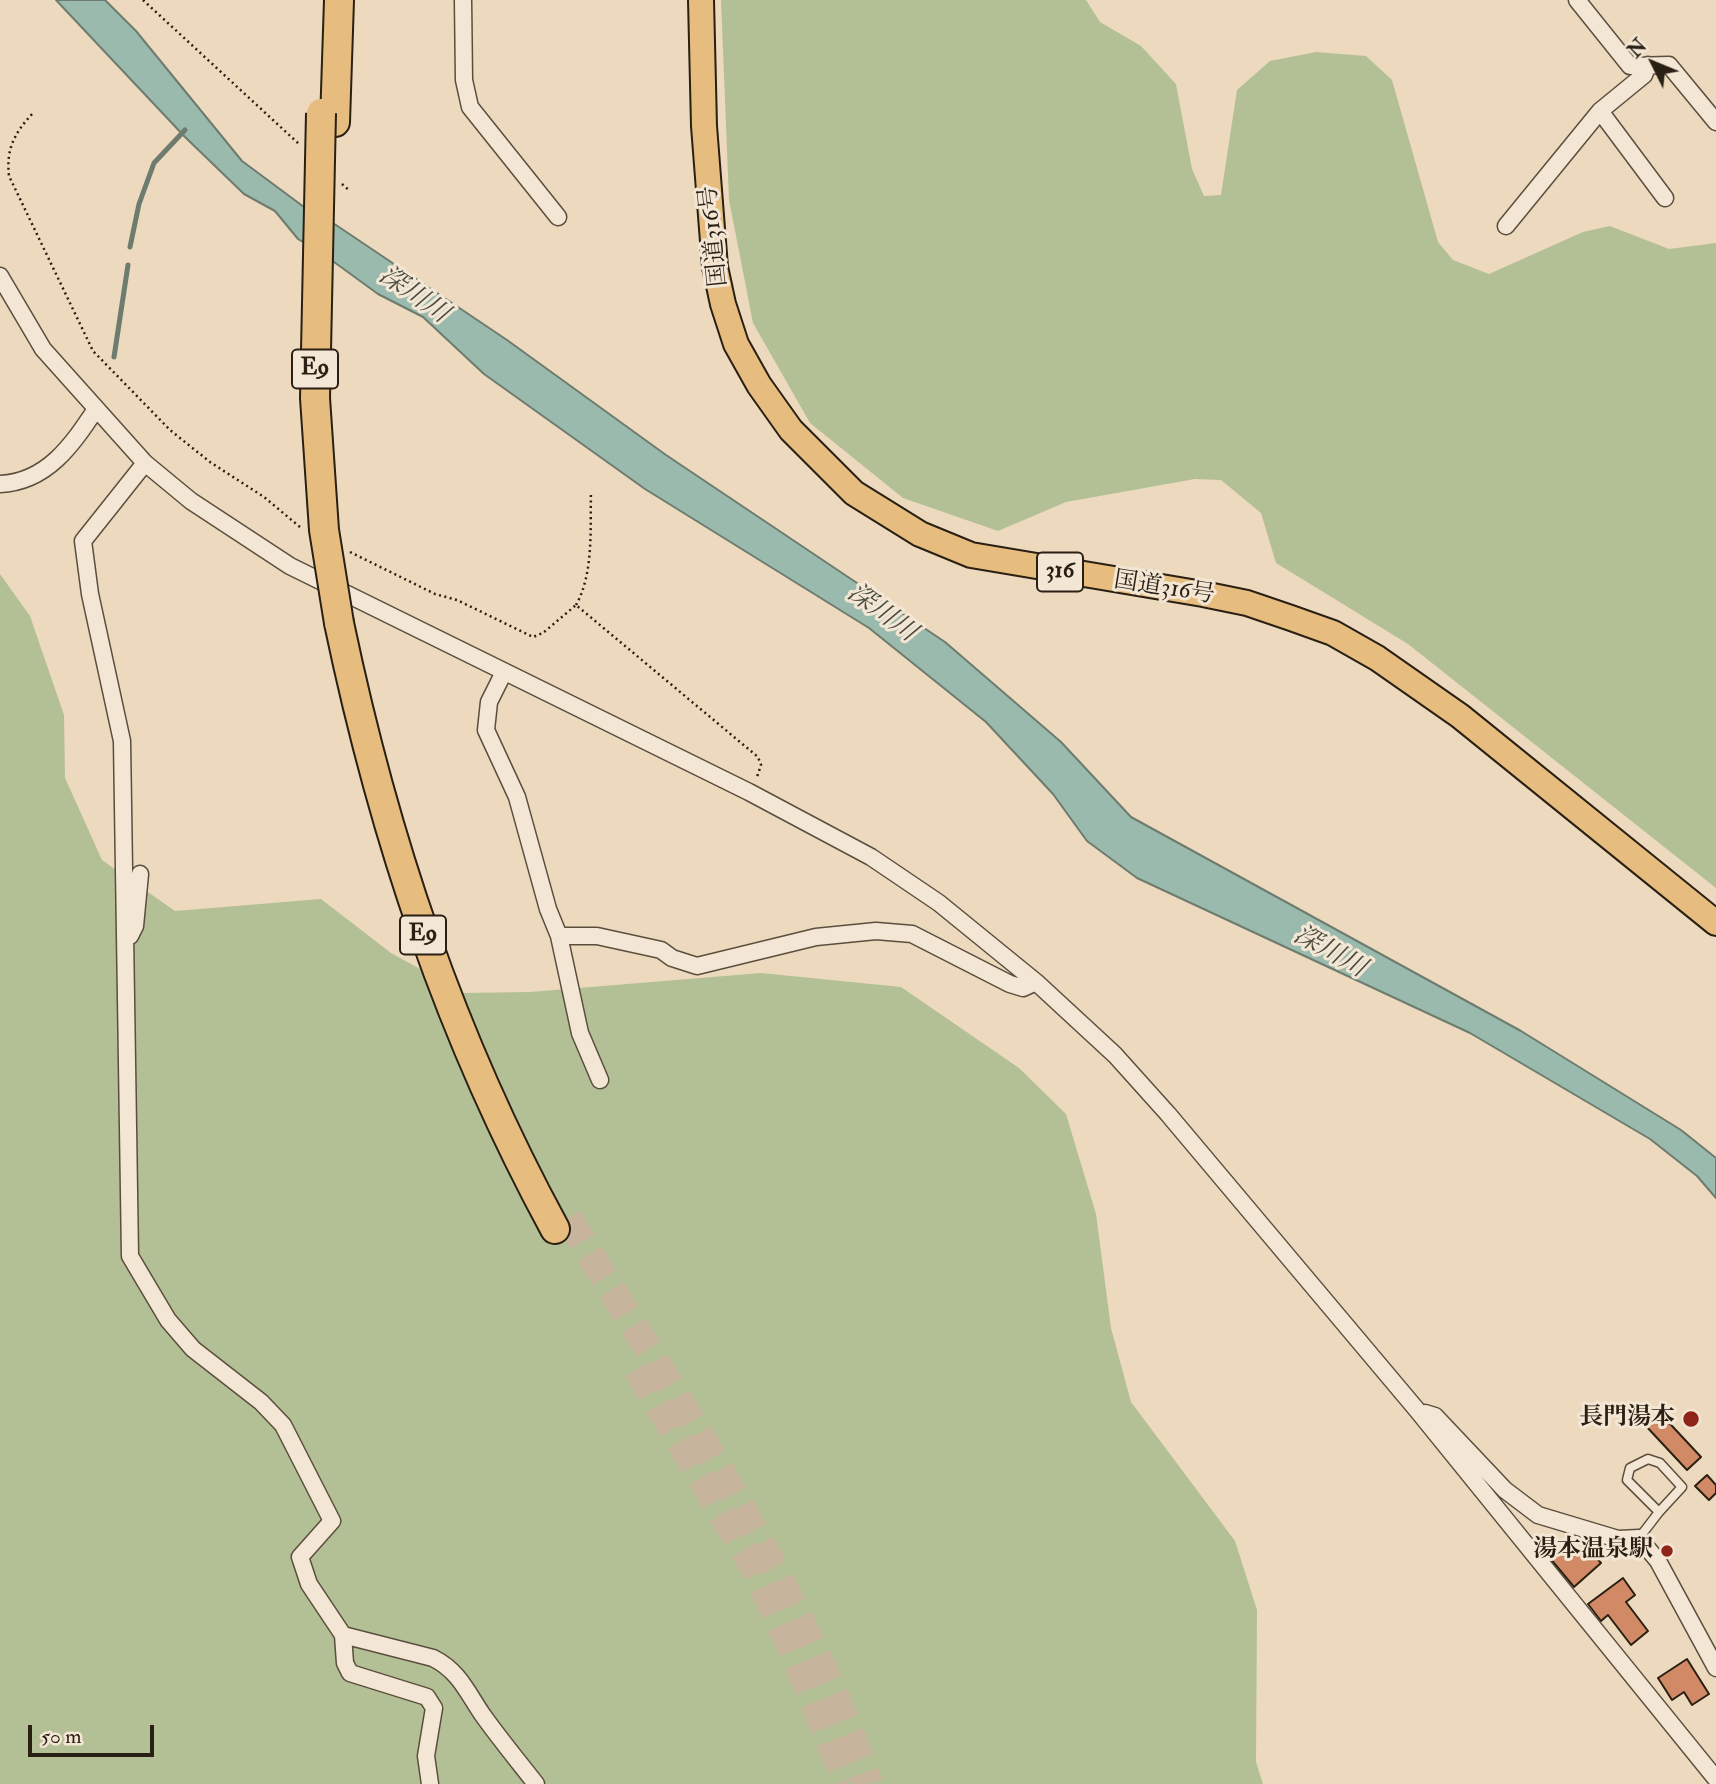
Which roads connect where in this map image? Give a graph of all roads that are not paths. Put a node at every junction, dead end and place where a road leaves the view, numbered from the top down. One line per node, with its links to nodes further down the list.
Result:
1 (323, 0): 8 (highway, E9)
2 (338, 0): 8 (highway, E9)
3 (463, 0): 11 (street)
4 (701, 0): 19 (highway, 国道316号 / 316)
5 (1577, 0): 6 (street)
6 (1648, 65): 7 (street); 9 (street)
7 (1600, 111): 10 (street); 12 (street)
8 (328, 117): 24 (highway, E9, bridge)
9 (1716, 122)
10 (1665, 198)
11 (558, 217)
12 (1506, 226)
13 (0, 276): 14 (street)
14 (96, 409): 15 (street); 16 (street)
15 (145, 463): 17 (street); 21 (street)
16 (0, 484)
17 (504, 672): 20 (street); 22 (street)
18 (140, 874): 21 (street)
19 (1716, 923)
20 (559, 936): 22 (street); 23 (street)
21 (125, 948): 28 (street)
22 (1035, 982): 25 (street)
23 (600, 1080)
24 (562, 1224)
25 (1417, 1410): 27 (street); 30 (street)
26 (1659, 1512): 26 (lane); 27 (lane)
27 (1639, 1538): 29 (street)
28 (343, 1635): 31 (street); 32 (street)
29 (1716, 1668)
30 (1716, 1779)
31 (430, 1784)
32 (536, 1784)

